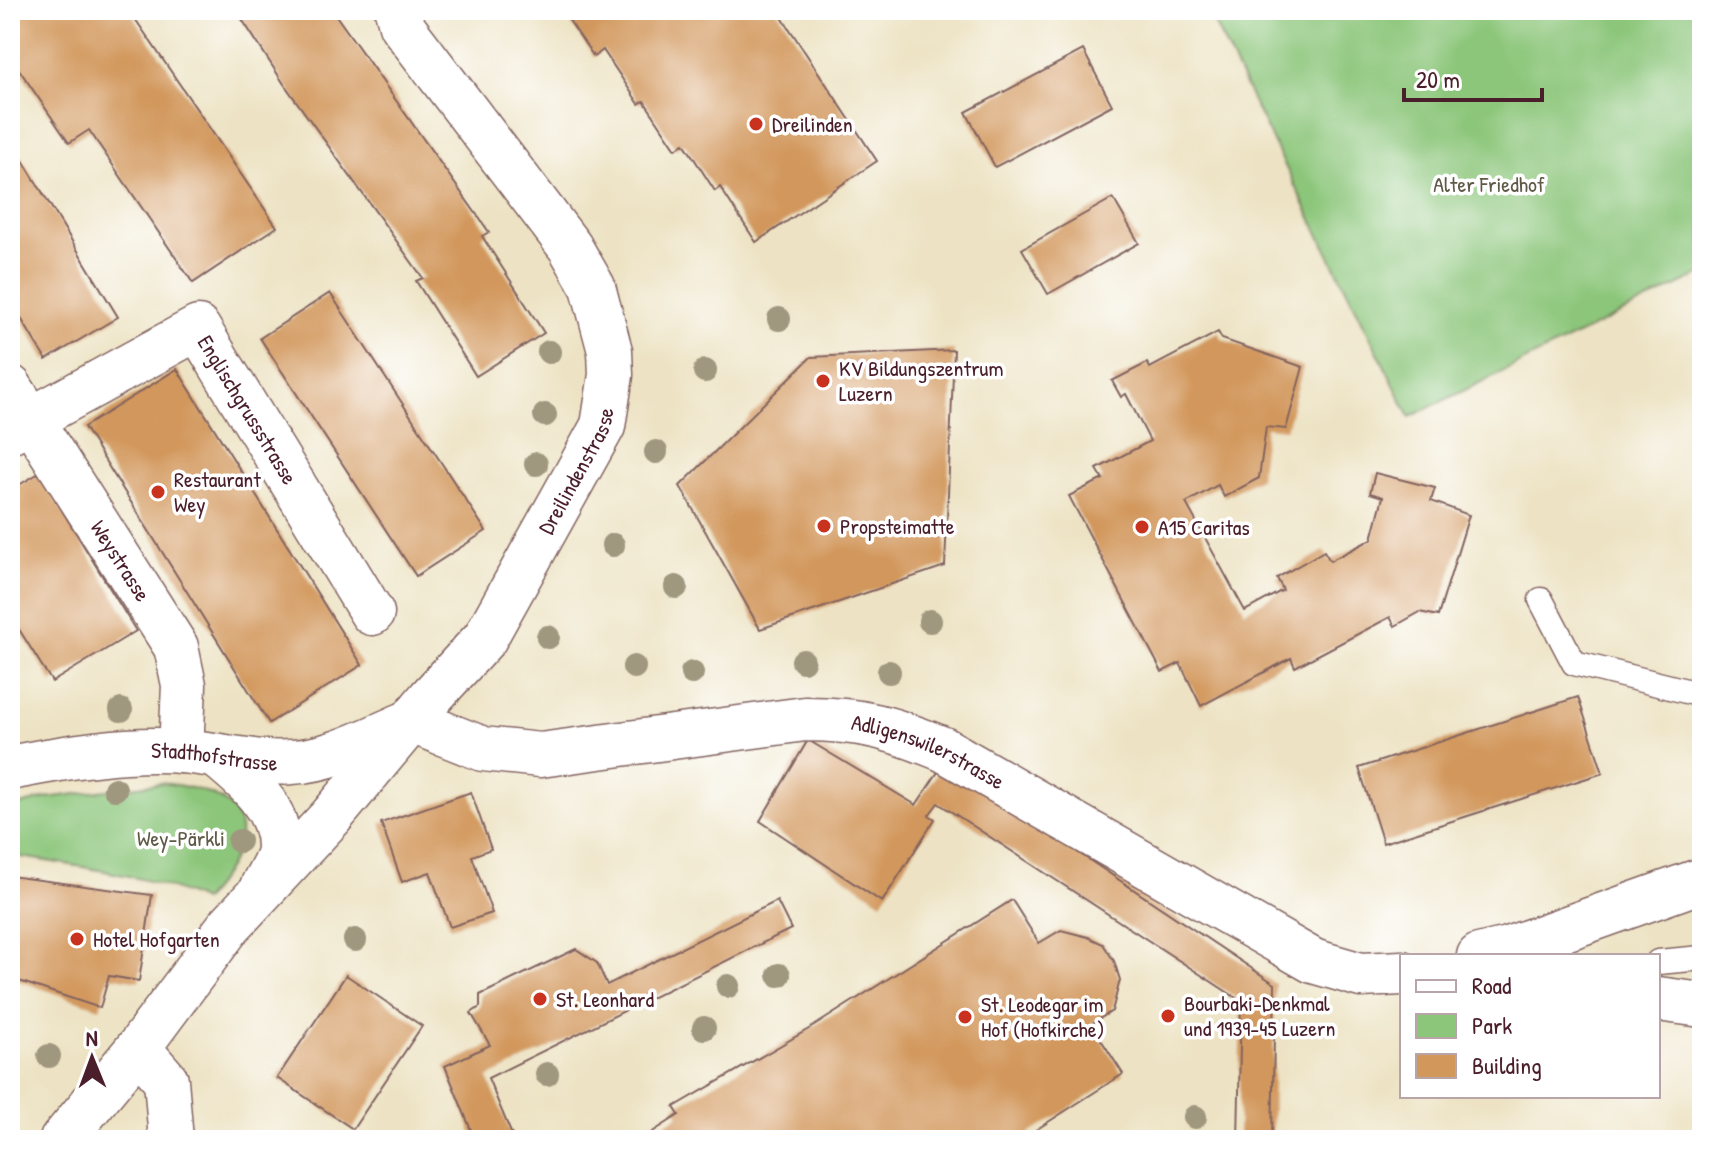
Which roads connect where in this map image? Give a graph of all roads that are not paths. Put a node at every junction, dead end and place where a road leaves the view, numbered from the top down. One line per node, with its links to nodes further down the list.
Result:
1 (397, 10): 6 (street, Dreilindenstrasse)
2 (17, 412): 4 (street, Englischgrussstrasse); 7 (street, Weystrasse)
3 (1541, 600): 5 (lane)
4 (372, 613)
5 (1702, 695)
6 (412, 721): 7 (street, Stadthofstrasse); 10 (street, Dreilindenstrasse); 14 (street, Adligenswilerstrasse)
7 (200, 754): 8 (street, Stadthofstrasse); 10 (street, Dreilindenstrasse)
8 (10, 768)
9 (1702, 880): 11 (street)
10 (258, 897): 17 (street, Dreilindenstrasse)
11 (1487, 954)
12 (1702, 958): 13 (lane)
13 (1660, 962)
14 (1400, 973)
15 (1660, 999): 16 (street)
16 (1702, 1005)
17 (138, 1048): 18 (street, Dreilindenstrasse); 19 (street)
18 (62, 1140)
19 (171, 1140)

